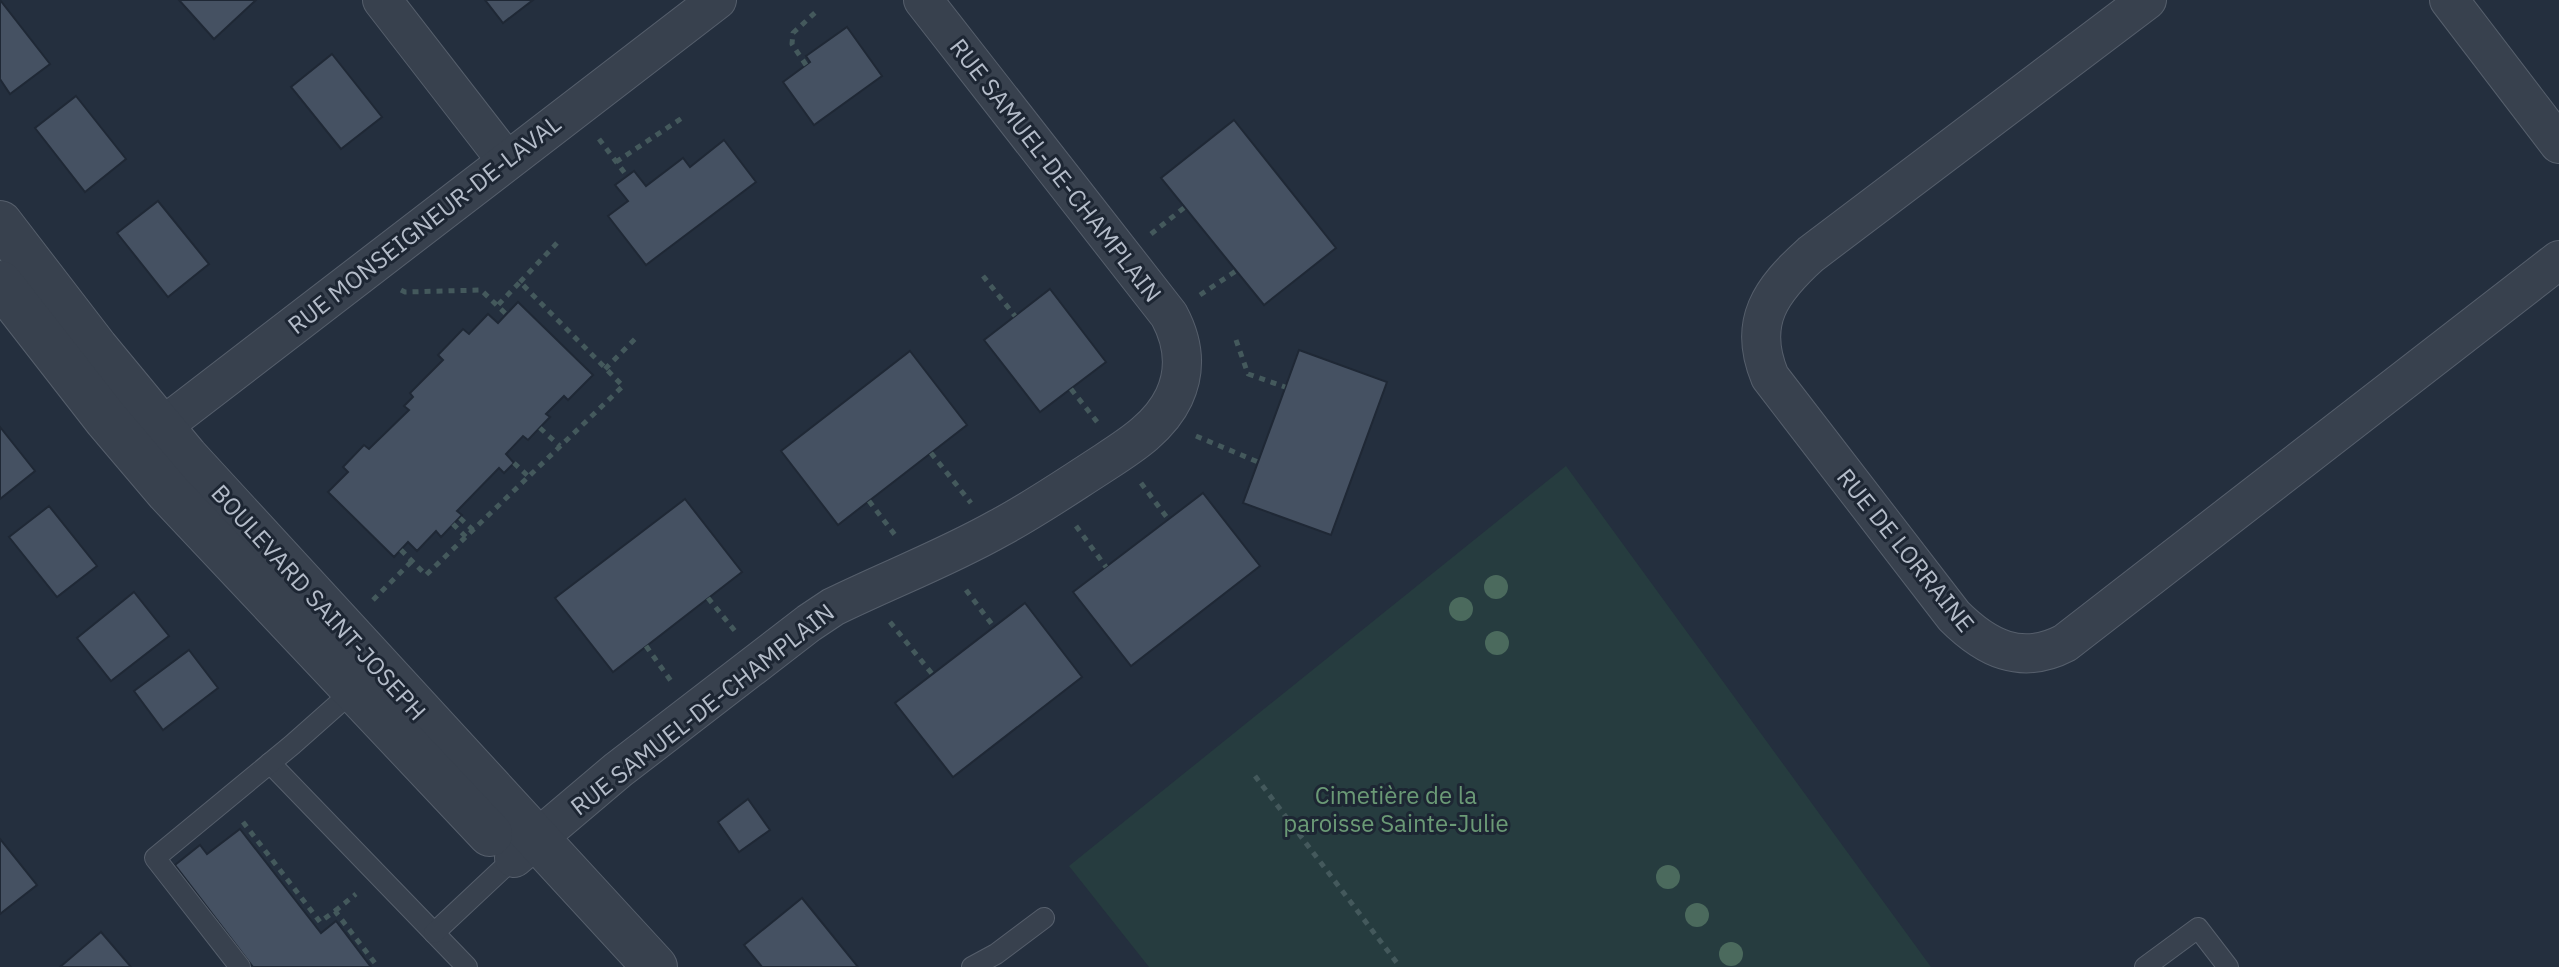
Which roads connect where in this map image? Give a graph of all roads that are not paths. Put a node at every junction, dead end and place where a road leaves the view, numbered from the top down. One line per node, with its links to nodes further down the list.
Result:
1 (382, 0): 7 (street)
2 (717, 0): 7 (street, RUE MONSEIGNEUR-DE-LAVAL)
3 (923, 0): 14 (street, RUE SAMUEL-DE-CHAMPLAIN)
4 (2147, 0): 9 (street, RUE DE LORRAINE)
5 (2449, 0): 6 (street)
6 (2559, 144)
7 (506, 160): 11 (street, RUE MONSEIGNEUR-DE-LAVAL)
8 (0, 223): 11 (street, BOULEVARD SAINT-JOSEPH)
9 (2559, 260)
10 (0, 283): 11 (street, BOULEVARD SAINT-JOSEPH)
11 (146, 438): 12 (street, BOULEVARD SAINT-JOSEPH); 14 (street, BOULEVARD SAINT-JOSEPH)
12 (354, 690): 13 (lane); 14 (street, BOULEVARD SAINT-JOSEPH)
13 (270, 763): 16 (lane); 17 (lane)
14 (526, 848): 16 (lane); 19 (street, BOULEVARD SAINT-JOSEPH); 20 (street, BOULEVARD SAINT-JOSEPH)
15 (1044, 918): 21 (lane)
16 (434, 933): 18 (lane)
17 (240, 967)
18 (467, 967)
19 (615, 967)
20 (655, 967)
21 (972, 967)
22 (2145, 967): 23 (lane)
23 (2228, 967)

